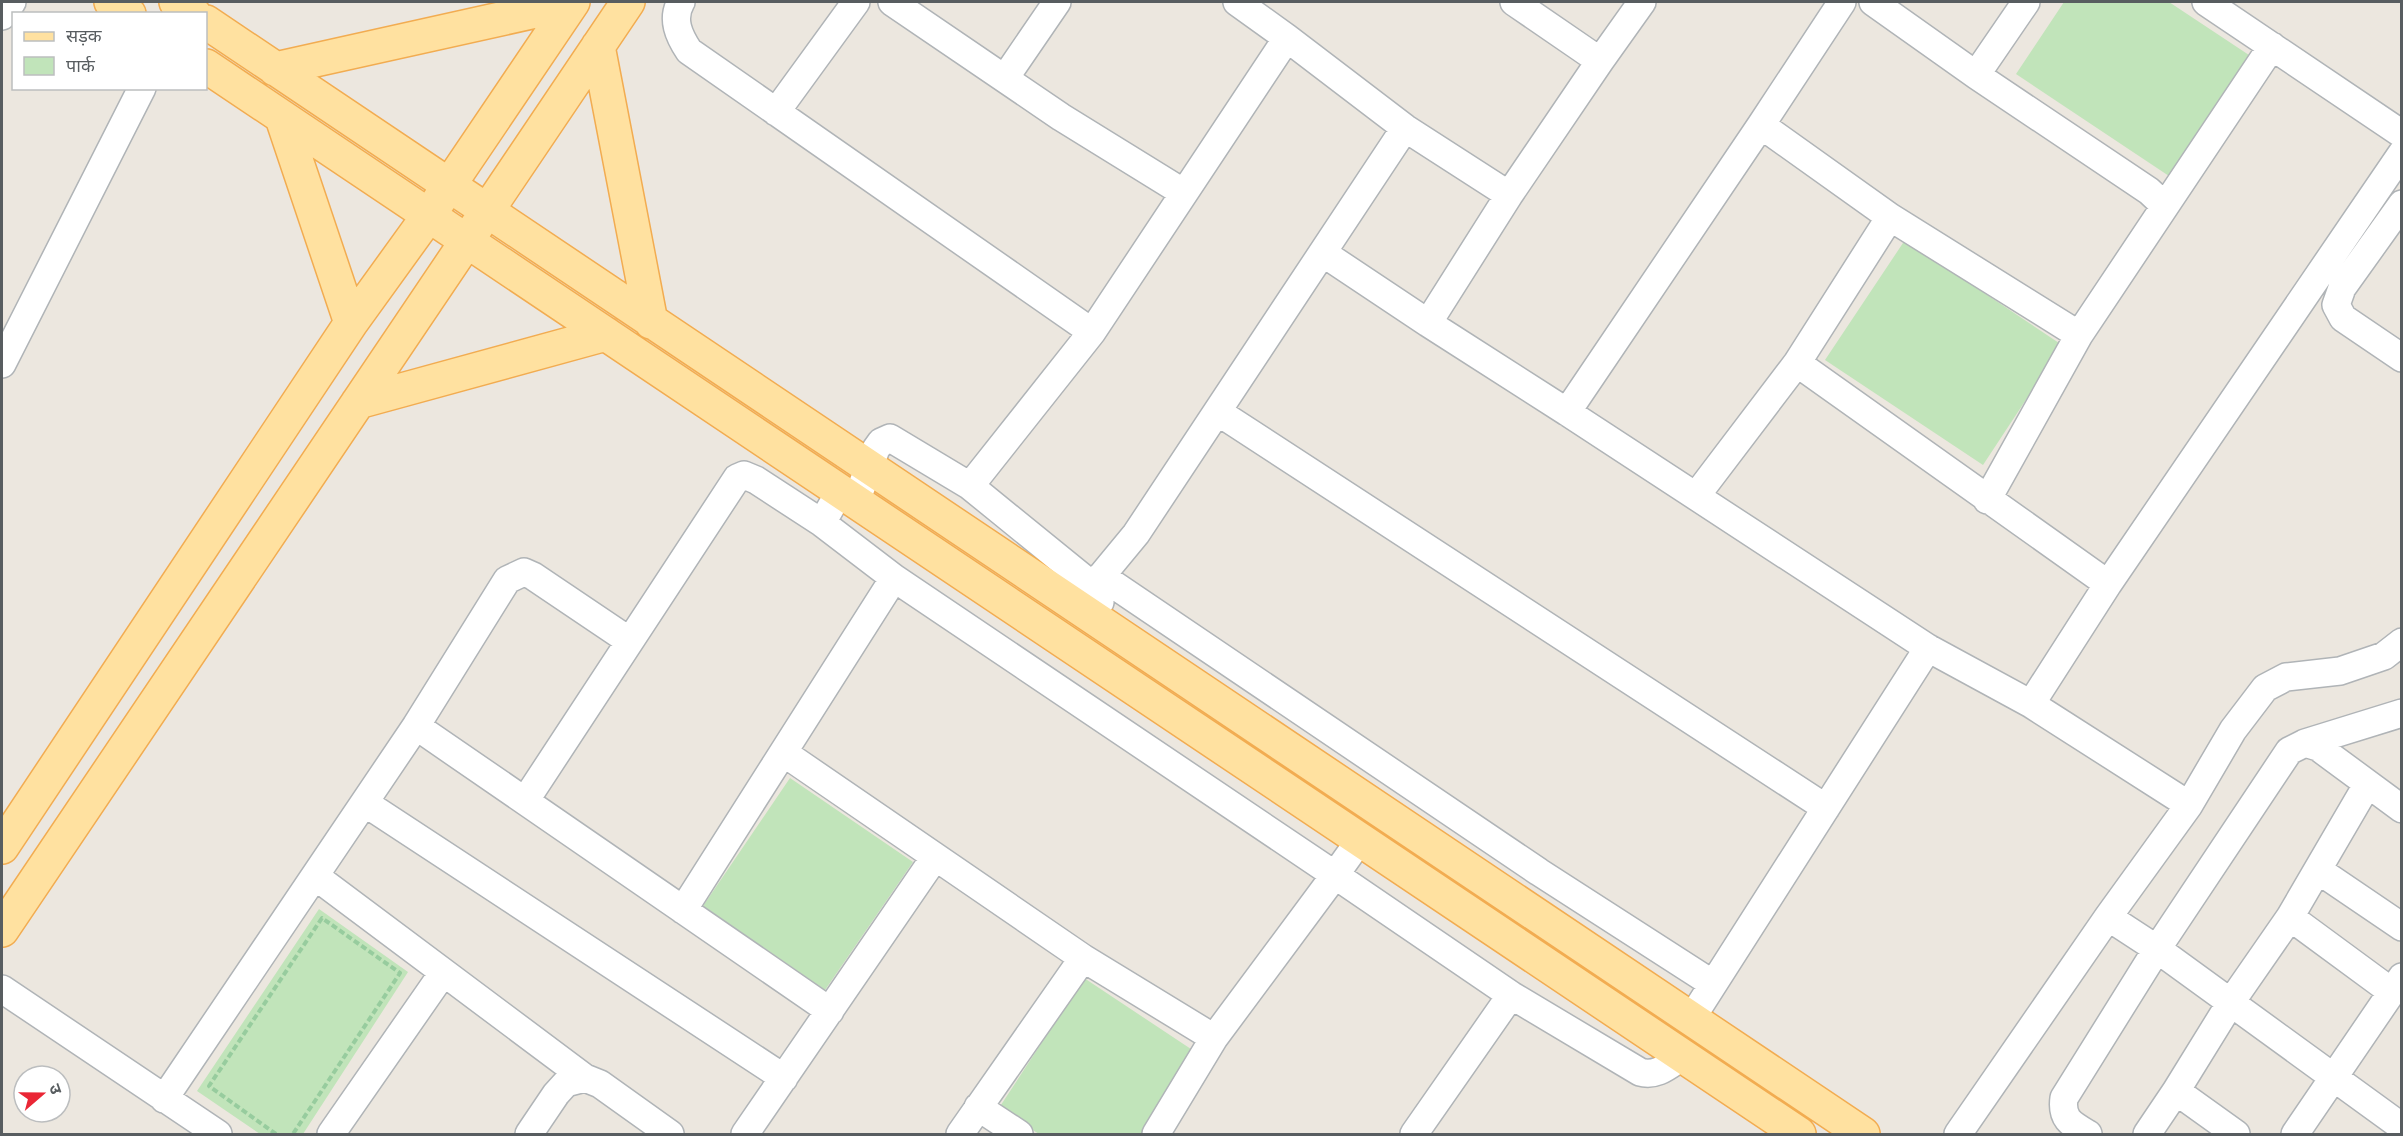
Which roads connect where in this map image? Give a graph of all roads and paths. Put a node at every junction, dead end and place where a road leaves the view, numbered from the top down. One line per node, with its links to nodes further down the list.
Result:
1 (12, 2): 19 (street)
2 (111, 2): 17 (main road)
3 (176, 2): 18 (main road)
4 (572, 2): 26 (main road); 36 (main road)
5 (628, 2): 22 (main road)
6 (681, 2): 30 (street)
7 (855, 2): 30 (street)
8 (892, 2): 28 (street)
9 (1057, 2): 28 (street)
10 (1237, 2): 21 (street)
11 (1514, 2): 24 (street)
12 (1642, 2): 24 (street)
13 (1842, 2): 32 (street)
14 (1873, 2): 27 (street)
15 (2026, 2): 27 (street)
16 (2206, 2): 23 (street)
17 (126, 12)
18 (191, 12)
19 (2, 16)
20 (207, 23): 26 (main road)
21 (1287, 38): 33 (street); 37 (street)
22 (598, 46): 41 (main road); 46 (main road)
23 (2272, 46): 34 (street); 40 (street)
24 (1600, 61): 38 (street)
25 (207, 67): 31 (main road)
26 (275, 69): 36 (main road)
27 (1976, 75): 40 (street)
28 (1005, 78): 37 (street)
29 (141, 90): 54 (street)
30 (776, 112): 49 (street)
31 (282, 118): 42 (main road); 47 (main road)
32 (1761, 125): 43 (street); 57 (street)
33 (1405, 128): 38 (street); 45 (street)
34 (2402, 134)
35 (2402, 153): 66 (street)
36 (448, 186): 41 (main road); 42 (main road)
37 (1184, 193): 49 (street)
38 (1509, 195): 48 (street)
39 (2402, 204): 52 (street)
40 (2165, 206): 51 (street)
41 (487, 211): 44 (main road); 46 (main road)
42 (429, 215): 44 (main road); 47 (main road)
43 (1890, 217): 51 (street); 53 (street)
44 (467, 240): 50 (main road); 55 (main road)
45 (1323, 253): 48 (street); 56 (street)
46 (651, 322): 58 (main road)
47 (351, 323): 83 (main road)
48 (1428, 323): 57 (street)
49 (1092, 332): 59 (street)
50 (606, 333): 55 (main road); 60 (main road)
51 (2079, 335): 62 (street)
52 (2402, 358)
53 (1797, 363): 61 (street); 62 (street)
54 (2, 364)
55 (358, 402): 92 (main road)
56 (1218, 412): 65 (street); 80 (street)
57 (1567, 412): 61 (street)
58 (869, 466): 59 (street); 60 (street); 67 (main road)
59 (970, 486): 65 (street)
60 (848, 496): 63 (street); 82 (main road)
61 (1696, 496): 70 (street)
62 (1988, 500): 66 (street)
63 (822, 523): 64 (street); 68 (street)
64 (894, 578): 75 (street); 86 (street)
65 (1097, 581): 67 (street); 96 (street)
66 (2108, 584): 71 (street)
67 (1113, 630): 102 (main road)
68 (628, 640): 73 (street); 77 (street)
69 (2402, 642): 79 (street)
70 (1928, 648): 71 (street); 80 (street)
71 (2031, 704): 79 (street)
72 (2402, 713): 74 (street)
73 (416, 726): 77 (street); 78 (street)
74 (2305, 743): 76 (street); 93 (street)
75 (784, 753): 84 (street); 88 (street)
76 (2367, 785): 81 (street); 85 (street)
77 (525, 801): 88 (street)
78 (365, 803): 87 (street); 107 (street)
79 (2190, 805): 89 (street)
80 (1826, 808): 96 (street)
81 (2402, 809)
82 (1360, 840): 86 (street); 104 (main road)
83 (2, 847)
84 (935, 857): 94 (street); 101 (street)
85 (2318, 870): 90 (street); 91 (street)
86 (1335, 875): 99 (street); 103 (street)
87 (315, 876): 95 (street); 109 (street)
88 (683, 910): 101 (street)
89 (2108, 917): 93 (street); 125 (street)
90 (2290, 917): 97 (street); 100 (street)
91 (2402, 927)
92 (2, 930)
93 (2157, 950): 100 (street); 126 (street)
94 (1083, 958): 103 (street); 110 (street)
95 (443, 973): 106 (street); 115 (street)
96 (1713, 984): 102 (street)
97 (2397, 985): 105 (street)
98 (2, 988): 109 (street)
99 (1511, 995): 104 (street); 122 (street)
100 (2231, 1002): 105 (street); 108 (street)
101 (830, 1011): 107 (street)
102 (1691, 1018): 124 (main road)
103 (1214, 1038): 121 (street)
104 (1683, 1056): 123 (main road)
105 (2335, 1077): 111 (street); 129 (street)
106 (585, 1078): 116 (street); 117 (street)
107 (784, 1078): 118 (street)
108 (2176, 1091): 127 (street); 128 (street)
109 (164, 1099): 112 (street)
110 (978, 1107): 119 (street); 120 (street)
111 (2402, 1126)
112 (218, 1134)
113 (276, 1134): 114 (path)
114 (293, 1134)
115 (331, 1134)
116 (529, 1134)
117 (670, 1134)
118 (745, 1134)
119 (960, 1134)
120 (1019, 1134)
121 (1156, 1134)
122 (1414, 1134)
123 (1799, 1134)
124 (1863, 1134)
125 (1958, 1134)
126 (2088, 1134)
127 (2147, 1134)
128 (2235, 1134)
129 (2295, 1134)

